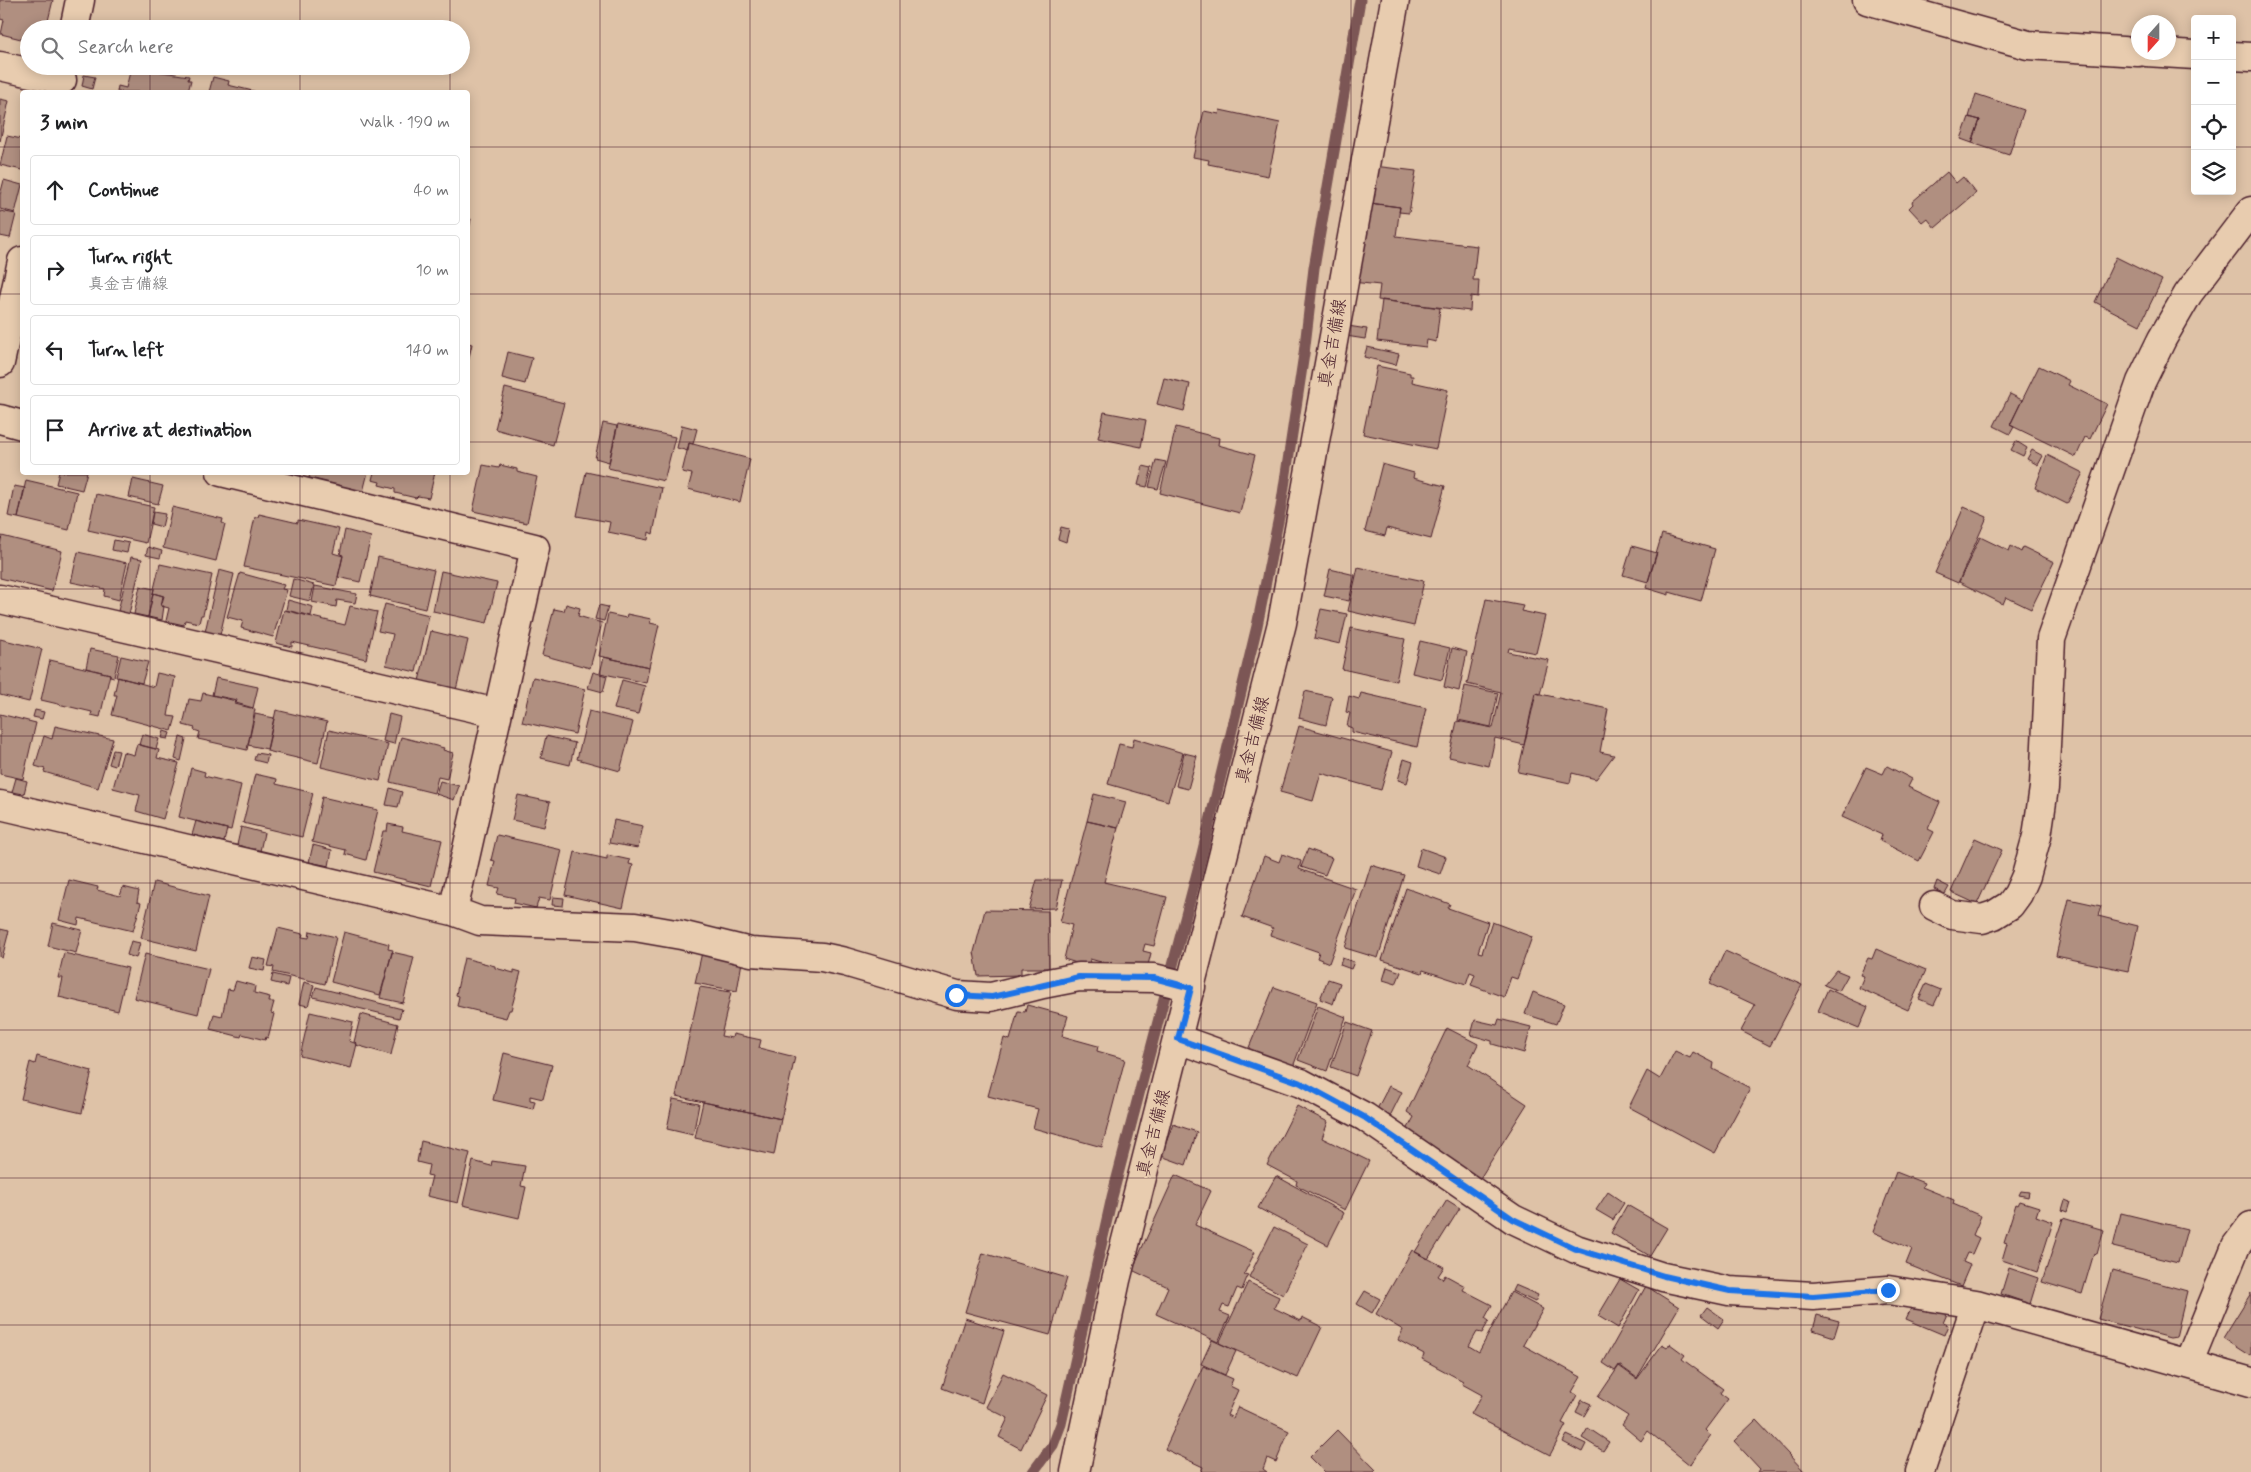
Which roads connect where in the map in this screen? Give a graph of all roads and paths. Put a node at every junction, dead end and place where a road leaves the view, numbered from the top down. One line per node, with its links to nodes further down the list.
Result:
1 (80, 0): 4 (street)
2 (1395, 0): 27 (street, 真金吉備線)
3 (1867, 0): 5 (street)
4 (76, 20)
5 (2131, 52)
6 (2176, 54): 7 (street)
7 (2191, 55)
8 (2236, 56): 9 (street)
9 (2251, 57)
10 (0, 66): 11 (street)
11 (20, 71)
12 (40, 75): 13 (street)
13 (62, 80)
14 (2251, 211): 25 (street)
15 (0, 257): 16 (street)
16 (20, 261)
17 (20, 270): 18 (street)
18 (0, 363)
19 (0, 419): 20 (street)
20 (20, 424)
21 (232, 475): 23 (street)
22 (0, 599): 23 (street)
23 (497, 713): 26 (street)
24 (0, 805): 26 (street)
25 (1934, 906)
26 (453, 911): 27 (street)
27 (1174, 983): 28 (street, 真金吉備線)
28 (1178, 1039): 30 (street); 33 (street, 真金吉備線)
29 (2251, 1226): 31 (street)
30 (1976, 1304): 31 (street); 34 (street)
31 (2188, 1364): 32 (street)
32 (2251, 1382)
33 (1075, 1472)
34 (1920, 1472)

